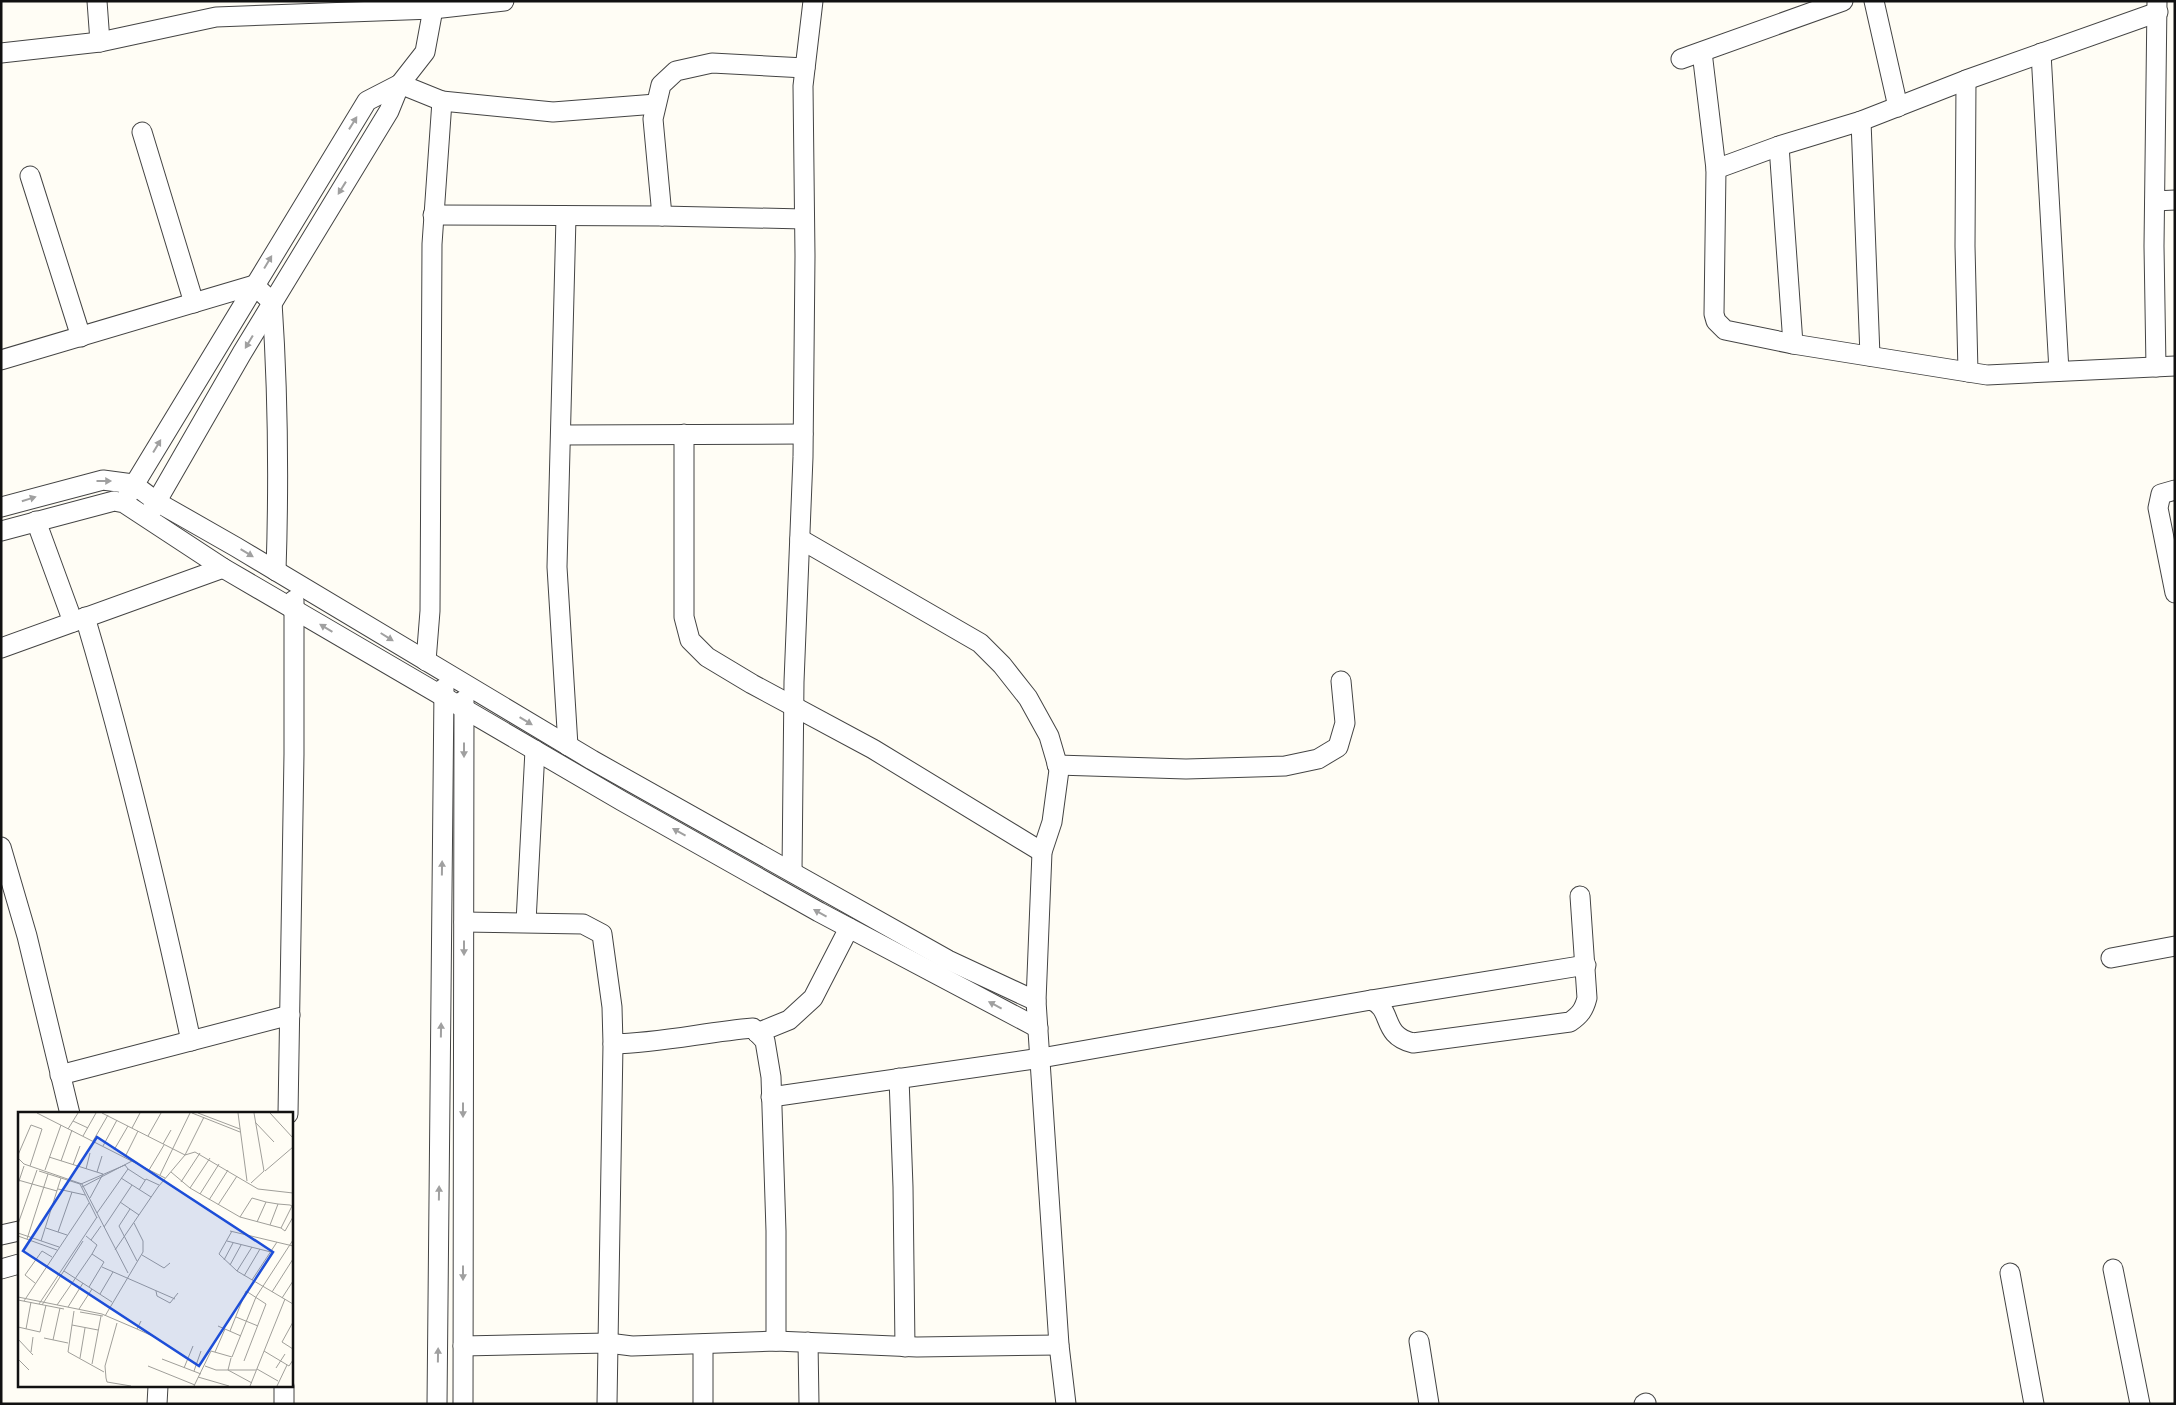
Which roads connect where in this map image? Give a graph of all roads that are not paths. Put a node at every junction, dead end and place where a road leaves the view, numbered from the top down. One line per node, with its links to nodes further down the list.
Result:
1 (97, 1): 10 (street)
2 (504, 1): 9 (street)
3 (813, 1): 15 (street)
4 (1843, 1): 11 (street)
5 (1874, 1): 20 (street)
6 (348, 7): 8 (street); 9 (street)
7 (2157, 7): 13 (street); 27 (street)
8 (216, 9): 10 (street)
9 (433, 9): 17 (street)
10 (100, 42): 12 (street)
11 (1702, 52): 14 (street); 24 (street)
12 (1, 53)
13 (2041, 53): 16 (street); 41 (street)
14 (1681, 59)
15 (805, 68): 19 (street); 31 (street)
16 (1966, 80): 20 (street); 42 (street)
17 (400, 84): 18 (street); 32 (street, one-way to 17); 33 (street, one-way to 33)
18 (442, 101): 19 (street); 28 (street)
19 (656, 104): 29 (street)
20 (1898, 107): 21 (street)
21 (1861, 121): 23 (street); 37 (street)
22 (142, 132): 34 (street)
23 (1779, 146): 24 (street); 36 (street)
24 (1716, 169): 36 (street)
25 (30, 176): 35 (street)
26 (2175, 200): 27 (street)
27 (2155, 201): 40 (street)
28 (433, 215): 30 (street); 62 (street)
29 (662, 216): 30 (street); 31 (street)
30 (566, 217): 45 (street)
31 (804, 218): 44 (street)
32 (254, 286): 33 (street); 34 (street); 46 (street, one-way to 32)
33 (272, 302): 48 (street, one-way to 48); 56 (street)
34 (194, 303): 35 (street)
35 (81, 336): 38 (street)
36 (1793, 344): 37 (street)
37 (1870, 356): 42 (street)
38 (1, 360)
39 (2175, 366): 40 (street)
40 (2156, 367): 41 (street)
41 (2060, 371): 42 (street)
42 (1968, 372)
43 (684, 434): 44 (street); 45 (street); 67 (street)
44 (803, 434): 54 (street)
45 (561, 435): 69 (street)
46 (133, 484): 48 (street); 49 (street); 50 (street, one-way to 46)
47 (2175, 490): 58 (street)
48 (156, 502): 51 (street); 56 (street, one-way to 56)
49 (124, 503): 51 (street); 52 (street)
50 (1, 507)
51 (147, 518): 55 (street)
52 (36, 521): 53 (street); 60 (street)
53 (1, 531)
54 (800, 539): 67 (street); 71 (street)
55 (223, 568): 59 (street); 60 (street)
56 (276, 570): 57 (street)
57 (295, 582): 59 (street); 62 (street, one-way to 62)
58 (2175, 593)
59 (294, 609): 66 (street, one-way to 59); 84 (street)
60 (79, 620): 61 (street); 87 (street)
61 (1, 648)
62 (426, 661): 63 (street)
63 (444, 672): 65 (street); 66 (street)
64 (1341, 681): 71 (street)
65 (464, 684): 68 (street); 69 (street, one-way to 69)
66 (444, 697): 68 (street); 113 (street, one-way to 66)
67 (793, 706): 73 (street); 74 (street)
68 (464, 709): 70 (street); 76 (street, one-way to 76)
69 (568, 746): 74 (street)
70 (535, 750): 77 (street); 78 (street, one-way to 70)
71 (1057, 765): 73 (street)
72 (1, 847): 90 (street)
73 (1042, 852): 83 (street)
74 (792, 871): 83 (street)
75 (1580, 896): 81 (street)
76 (464, 922): 77 (street); 106 (street, one-way to 106)
77 (526, 922): 88 (street)
78 (849, 928): 85 (street, one-way to 78); 86 (street)
79 (2175, 946): 80 (street)
80 (2111, 958)
81 (1586, 965): 82 (street); 82 (street)
82 (1371, 1000): 89 (street)
83 (1036, 1001): 85 (street)
84 (290, 1015): 87 (street); 94 (street)
85 (1038, 1028): 89 (street)
86 (757, 1033): 88 (street); 92 (street)
87 (191, 1042): 90 (street)
88 (613, 1044): 104 (street)
89 (1040, 1058): 91 (street); 108 (street)
90 (60, 1075): 93 (street)
91 (899, 1078): 92 (street); 107 (street)
92 (772, 1097): 101 (street)
93 (69, 1112)
94 (288, 1112)
95 (18, 1231): 96 (street)
96 (1, 1235)
97 (18, 1264): 98 (street)
98 (1, 1269)
99 (2113, 1269): 121 (street)
100 (2010, 1273): 120 (street)
101 (776, 1341): 103 (street); 105 (street)
102 (1418, 1341): 119 (street)
103 (808, 1342): 107 (street); 117 (street)
104 (608, 1343): 105 (street); 106 (street); 115 (street)
105 (703, 1344): 116 (street)
106 (463, 1346): 114 (street)
107 (905, 1346): 108 (street)
108 (1059, 1346): 118 (street)
109 (158, 1388): 111 (street)
110 (284, 1388): 112 (street)
111 (157, 1404)
112 (284, 1404)
113 (437, 1404)
114 (463, 1404)
115 (607, 1404)
116 (703, 1404)
117 (809, 1404)
118 (1066, 1404)
119 (1429, 1404)
120 (2034, 1404)
121 (2140, 1404)

